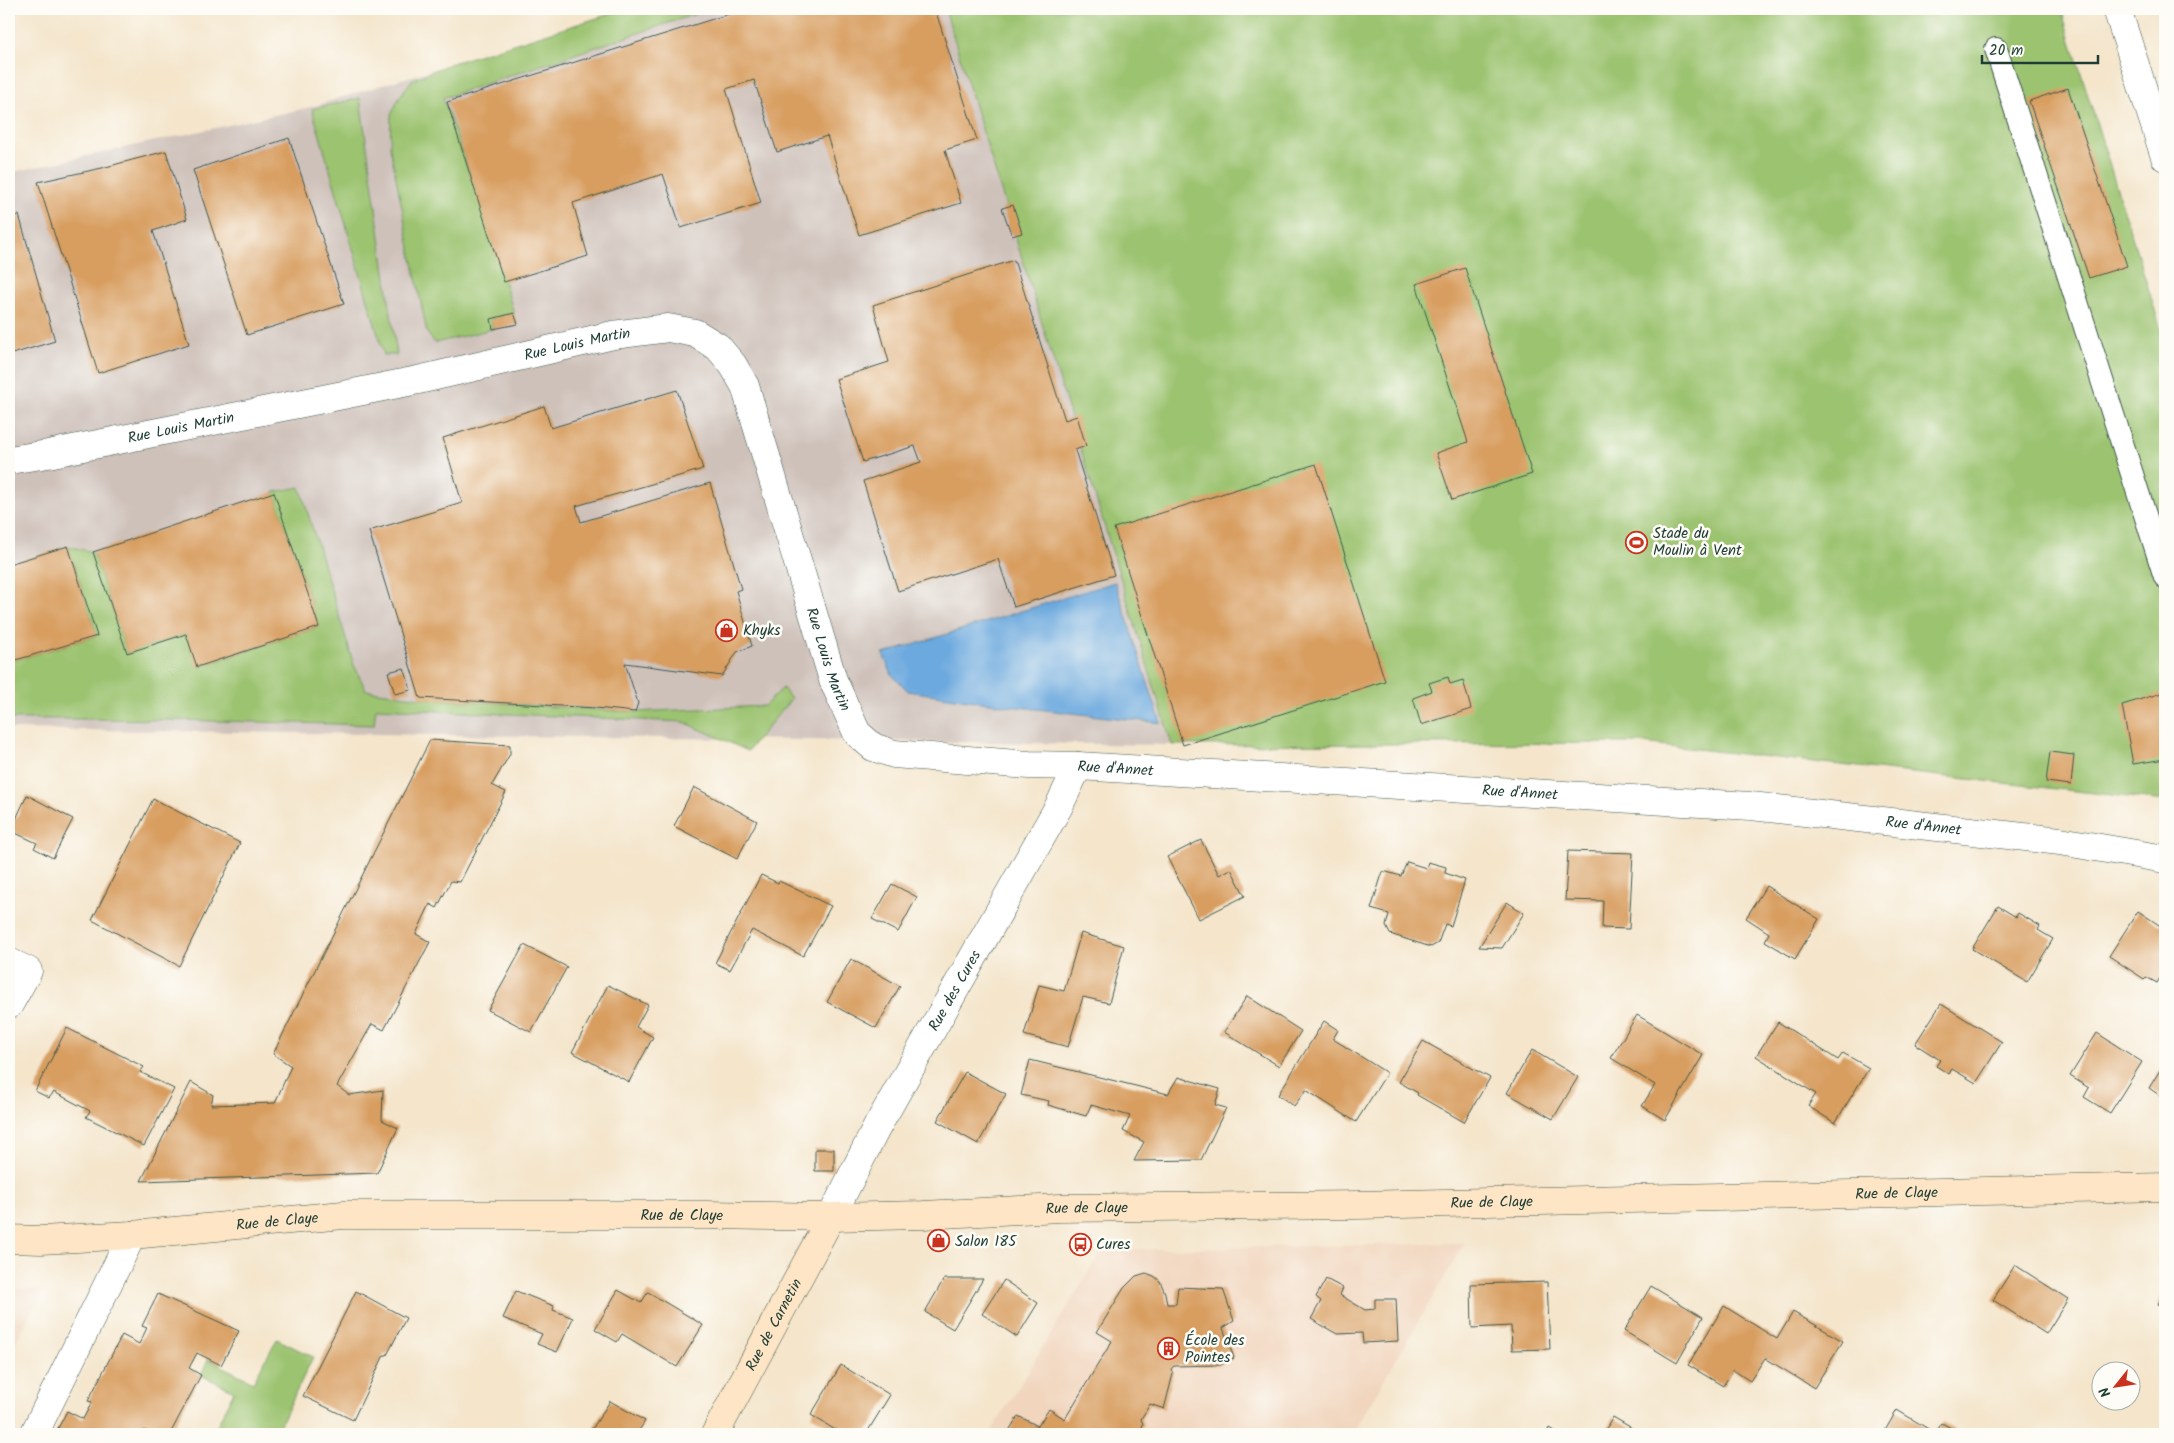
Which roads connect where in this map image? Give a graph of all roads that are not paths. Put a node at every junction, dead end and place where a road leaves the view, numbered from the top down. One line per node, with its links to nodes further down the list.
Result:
1 (2118, 9): 3 (street)
2 (1996, 49): 5 (lane)
3 (2165, 157)
4 (9, 460): 6 (street, Rue Louis Martin)
5 (2165, 577)
6 (873, 747): 7 (street, Rue d'Annet)
7 (1078, 766): 8 (street, Rue d'Annet); 12 (street, Rue des Cures)
8 (2165, 859)
9 (9, 962): 10 (street)
10 (9, 1005)
11 (2165, 1187): 12 (street, Rue de Claye)
12 (831, 1217): 13 (street, Rue de Claye); 16 (street, Rue de Carnetin)
13 (132, 1235): 14 (street, Rue de Claye); 15 (street)
14 (9, 1239)
15 (34, 1434)
16 (715, 1434)

